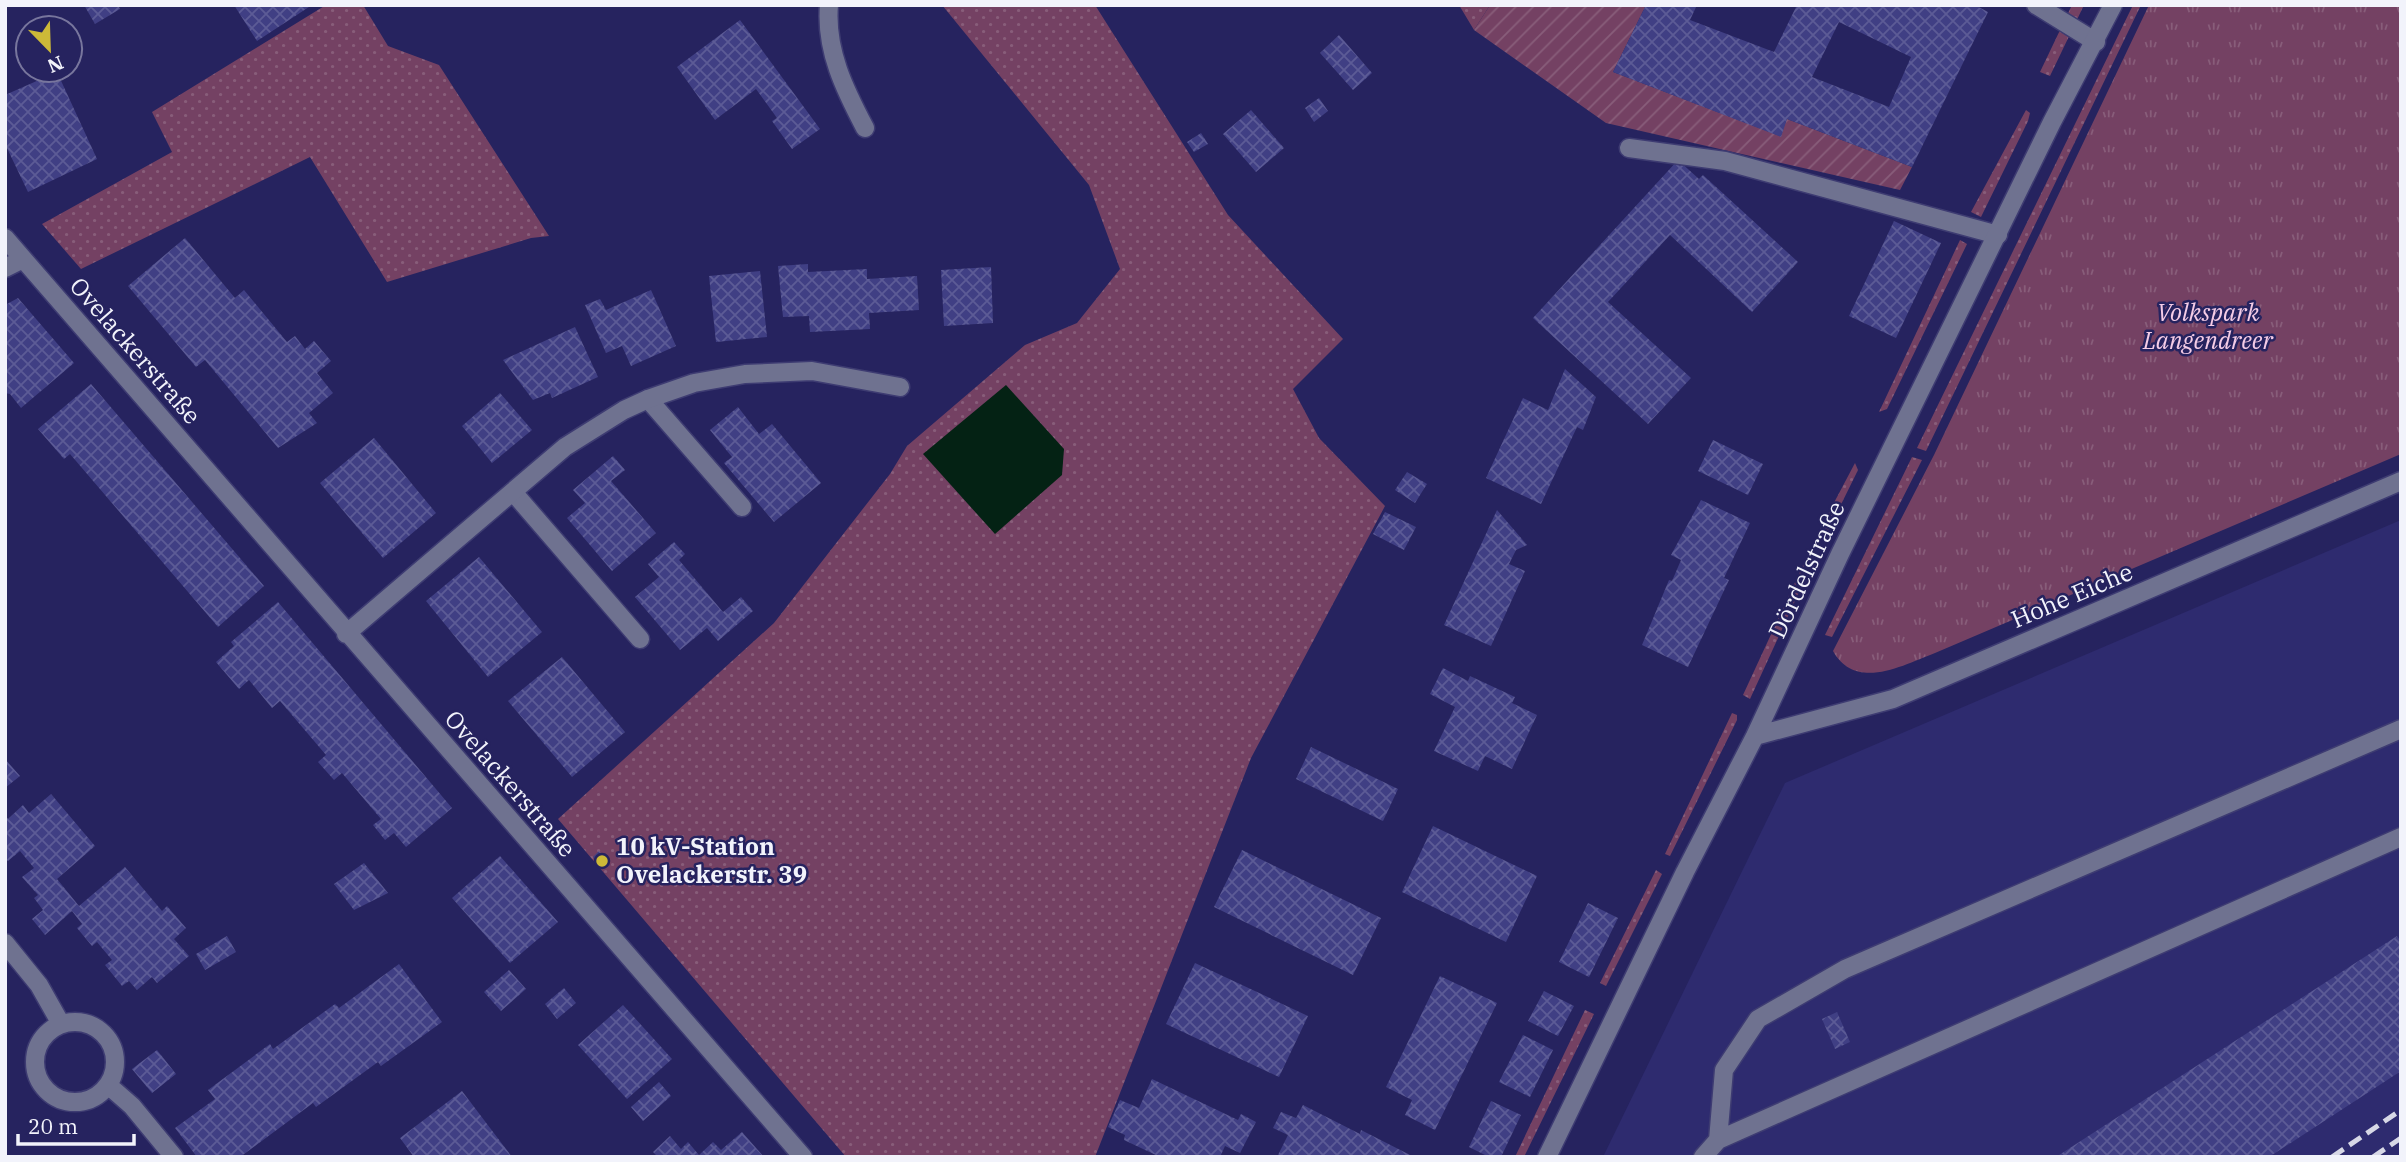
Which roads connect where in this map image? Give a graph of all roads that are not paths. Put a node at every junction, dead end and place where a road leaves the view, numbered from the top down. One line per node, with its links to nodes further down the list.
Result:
1 (829, 5): 5 (street)
2 (2036, 5): 4 (street)
3 (2113, 5): 4 (street, Dördelstraße)
4 (2096, 42): 7 (street, Dördelstraße)
5 (865, 128)
6 (1629, 148): 7 (street)
7 (1998, 235): 19 (street, Dördelstraße)
8 (5, 237): 9 (street, Ovelackerstraße)
9 (23, 259): 10 (street); 16 (street, Ovelackerstraße)
10 (5, 268)
11 (900, 387): 12 (street)
12 (648, 399): 14 (street); 15 (street)
13 (2401, 481): 19 (street, Hohe Eiche)
14 (513, 492): 16 (street); 17 (street)
15 (742, 506)
16 (346, 634): 26 (street, Ovelackerstraße)
17 (640, 639)
18 (2401, 729): 24 (street)
19 (1755, 736): 27 (street, Dördelstraße)
20 (2401, 836): 24 (street)
21 (5, 943): 22 (street)
22 (61, 1024): 23 (street); 23 (street)
23 (108, 1085): 25 (street)
24 (1718, 1140): 28 (street)
25 (174, 1157)
26 (803, 1157)
27 (1547, 1157)
28 (1703, 1157)

